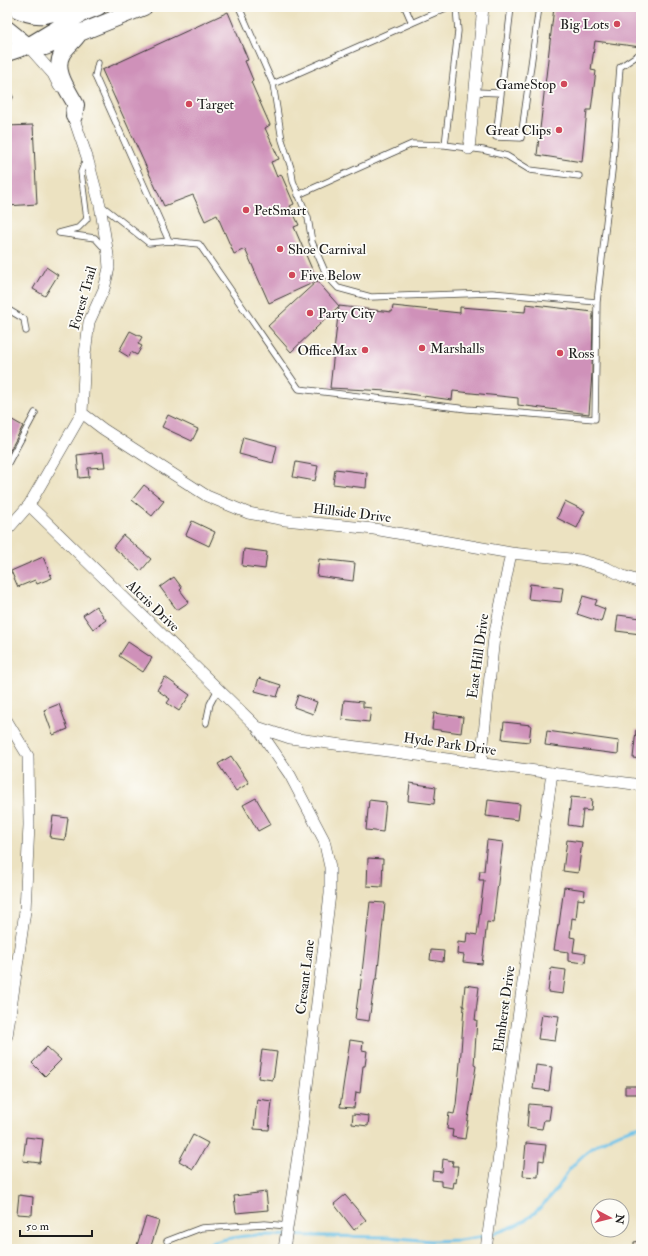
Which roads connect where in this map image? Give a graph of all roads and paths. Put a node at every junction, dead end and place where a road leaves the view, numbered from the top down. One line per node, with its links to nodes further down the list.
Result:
1 (12, 7): 2 (main road)
2 (72, 7)
3 (98, 7): 15 (main road)
4 (144, 7): 14 (main road)
5 (405, 7): 12 (lane)
6 (448, 7): 12 (lane)
7 (456, 7): 23 (lane)
8 (483, 7): 20 (street)
9 (511, 7): 21 (lane)
10 (539, 7): 21 (lane)
11 (241, 8): 19 (lane)
12 (412, 23): 19 (lane)
13 (7, 29): 15 (main road)
14 (81, 32): 15 (main road); 22 (main road)
15 (28, 46): 16 (main road); 22 (street, Forest Trail)
16 (7, 53)
17 (641, 53): 31 (lane)
18 (98, 63): 29 (lane)
19 (273, 84): 27 (lane)
20 (475, 92): 21 (lane); 24 (street)
21 (501, 93)
22 (74, 116): 25 (street, Forest Trail)
23 (445, 145): 24 (lane); 27 (lane)
24 (469, 149): 26 (lane)
25 (87, 157): 28 (street, Forest Trail); 30 (lane)
26 (580, 176)
27 (298, 195): 31 (lane)
28 (100, 205): 29 (lane); 30 (street, Forest Trail)
29 (169, 241): 31 (lane)
30 (108, 251): 35 (street, Forest Trail)
31 (597, 302)
32 (7, 309): 33 (lane)
33 (26, 331)
34 (35, 413): 36 (lane)
35 (82, 414): 37 (street, Forest Trail); 39 (street, Hillside Drive)
36 (7, 464)
37 (29, 505): 38 (street, Forest Trail); 41 (street, Alcris Drive)
38 (7, 530)
39 (511, 553): 40 (street, Hillside Drive); 45 (street, East Hill Drive)
40 (641, 582)
41 (218, 689): 43 (lane); 44 (street, Alcris Drive)
42 (7, 721): 48 (street)
43 (206, 723)
44 (257, 727): 45 (street, Hyde Park Drive); 49 (street, Cresant Lane)
45 (481, 763): 46 (street, Hyde Park Drive)
46 (552, 774): 47 (street, Hyde Park Drive); 52 (street, Elmherst Drive)
47 (641, 785)
48 (7, 1036)
49 (288, 1226): 50 (lane); 51 (street, Cresant Lane)
50 (167, 1241)
51 (284, 1249)
52 (486, 1249)

